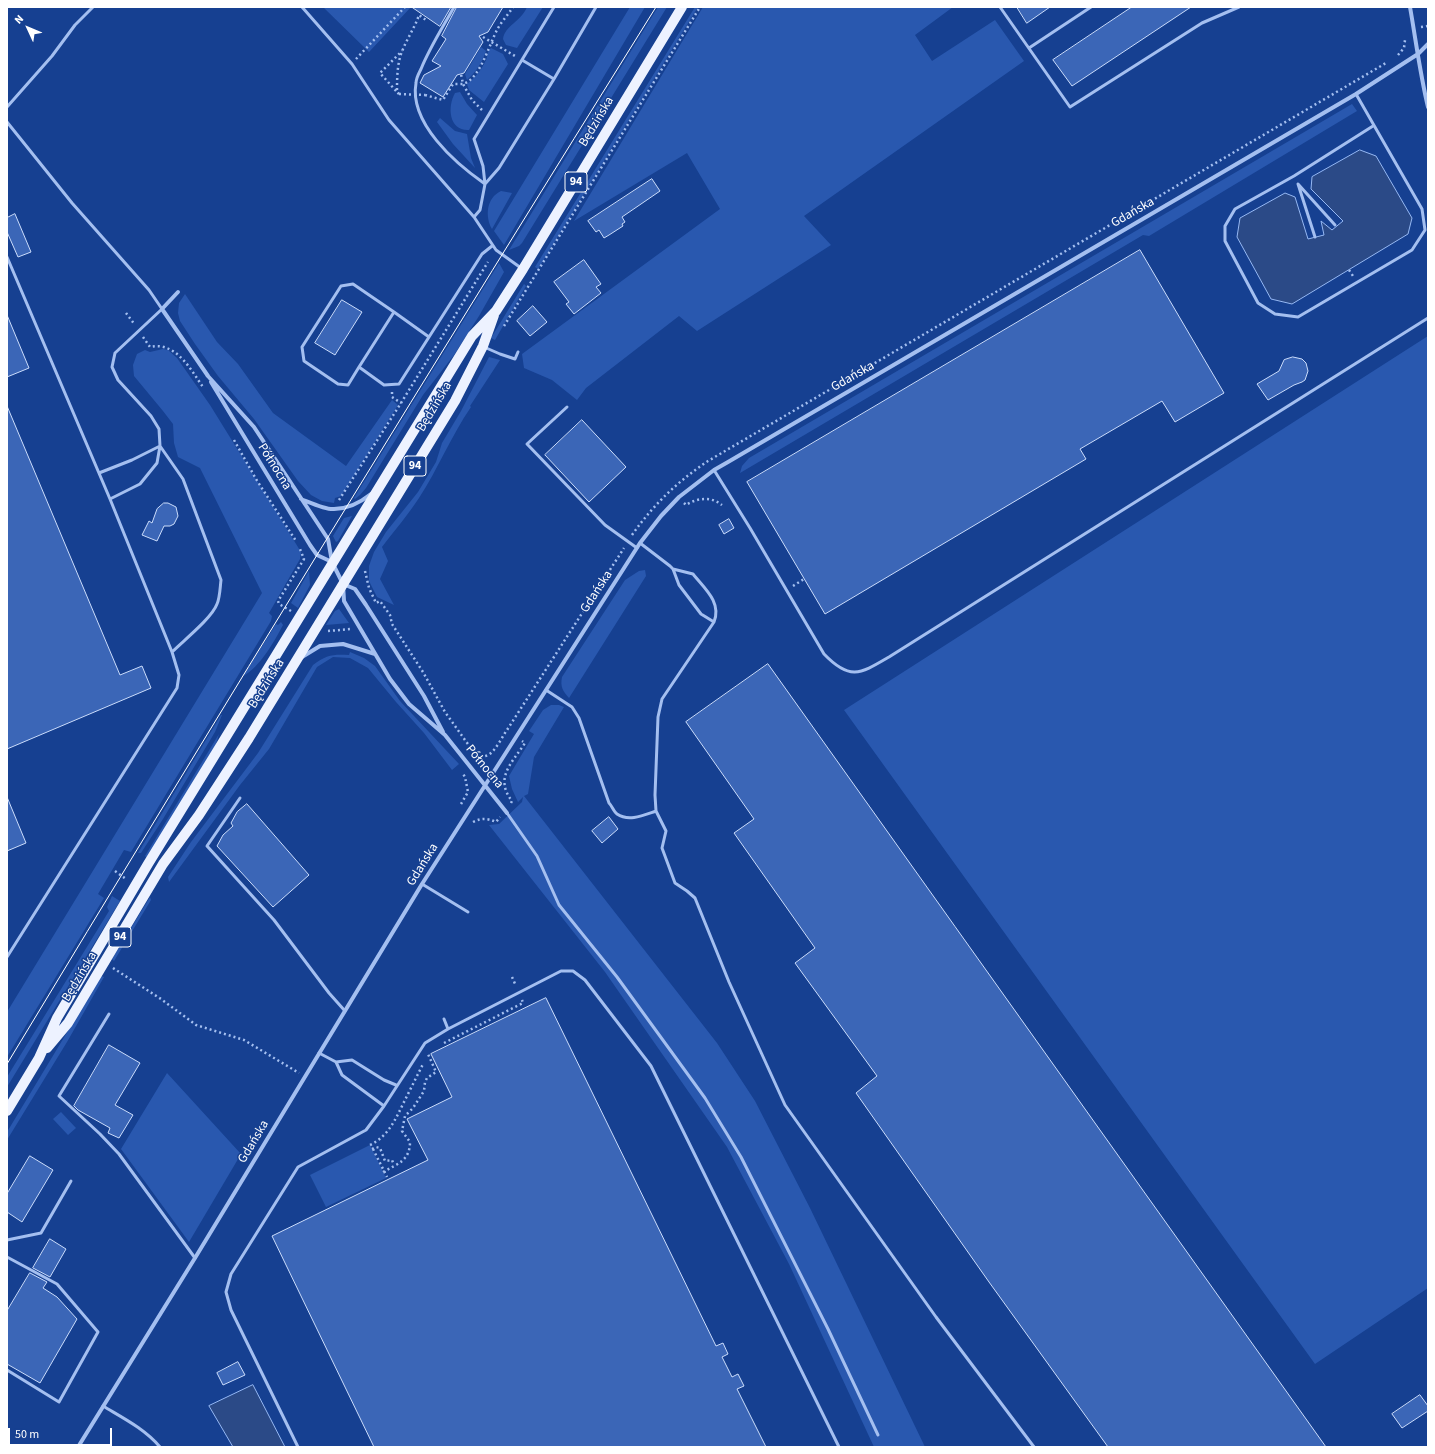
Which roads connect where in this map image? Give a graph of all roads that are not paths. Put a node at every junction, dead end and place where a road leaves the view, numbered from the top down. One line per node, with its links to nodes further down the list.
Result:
1 (93, 7): 17 (lane)
2 (302, 7): 24 (lane)
3 (454, 7): 22 (lane)
4 (554, 7): 14 (lane)
5 (596, 7): 15 (lane)
6 (682, 7): 29 (main road, Będzińska / 94)
7 (1000, 7): 12 (lane)
8 (1091, 7): 12 (lane)
9 (1239, 7): 12 (lane)
10 (1410, 7): 13 (street)
11 (1428, 44): 13 (street, Gdańska)
12 (1029, 48)
13 (1418, 54): 16 (street, Gdańska); 18 (street)
14 (522, 60): 15 (lane); 22 (lane)
15 (554, 80): 22 (lane)
16 (1356, 94): 20 (lane); 42 (street, Gdańska)
17 (7, 107)
18 (1428, 107)
19 (7, 122): 31 (lane)
20 (1373, 126): 21 (lane); 21 (lane)
21 (1294, 176): 23 (lane)
22 (485, 184): 24 (lane)
23 (1298, 184): 25 (lane); 26 (lane)
24 (474, 217): 27 (lane)
25 (1335, 225)
26 (1315, 237)
27 (492, 246): 29 (lane); 35 (lane)
28 (7, 257): 43 (lane)
29 (523, 269): 32 (main road, Będzińska / 94)
30 (178, 292): 31 (street)
31 (162, 309): 39 (street, Północna); 41 (lane)
32 (496, 311): 36 (main road, Będzińska / 94); 44 (main road, Będzińska / 94)
33 (394, 312): 35 (lane); 38 (lane); 38 (lane)
34 (1428, 318): 42 (lane)
35 (429, 337): 38 (lane)
36 (483, 346): 37 (lane); 51 (main road, Będzińska / 94)
37 (518, 352)
38 (359, 368)
39 (207, 375): 46 (street, Północna); 49 (street, Północna)
40 (567, 407): 48 (lane)
41 (160, 446): 43 (lane); 45 (lane); 53 (lane)
42 (714, 470): 47 (street, Gdańska)
43 (99, 473): 45 (lane)
44 (378, 489): 46 (street); 49 (main road, Będzińska / 94)
45 (110, 499): 53 (lane)
46 (301, 499): 49 (street, Północna)
47 (640, 543): 48 (street, Gdańska); 50 (lane)
48 (637, 548): 56 (street, Gdańska)
49 (332, 562): 51 (street, Północna); 70 (main road, Będzińska / 94)
50 (673, 569): 52 (lane); 52 (lane)
51 (343, 584): 54 (street, Północna); 55 (main road, Będzińska / 94); 57 (street, Północna)
52 (714, 622): 60 (lane)
53 (172, 652): 64 (lane)
54 (375, 654): 55 (street); 57 (street, Północna)
55 (294, 664): 70 (main road, Będzińska / 94)
56 (546, 690): 58 (street, Gdańska); 60 (lane)
57 (445, 735): 58 (street, Północna)
58 (485, 785): 61 (street, Północna); 62 (street, Gdańska)
59 (240, 798): 65 (lane)
60 (656, 811): 86 (lane)
61 (506, 812): 81 (lane)
62 (422, 884): 63 (lane); 65 (street, Gdańska)
63 (468, 912)
64 (7, 957)
65 (345, 1011): 69 (street, Gdańska)
66 (109, 1014): 78 (lane)
67 (444, 1019): 68 (lane)
68 (448, 1029): 72 (lane); 85 (lane)
69 (319, 1053): 71 (lane); 78 (street, Gdańska)
70 (40, 1058): 74 (main road, Będzińska / 94)
71 (336, 1062): 72 (lane); 73 (lane)
72 (396, 1085): 73 (lane)
73 (384, 1106): 84 (lane)
74 (7, 1111)
75 (71, 1181): 76 (lane)
76 (7, 1240)
77 (7, 1257): 79 (lane)
78 (195, 1258): 80 (street, Gdańska)
79 (7, 1370)
80 (103, 1406): 82 (street, Gdańska); 83 (lane)
81 (878, 1435)
82 (78, 1447)
83 (160, 1447)
84 (298, 1447)
85 (839, 1447)
86 (1034, 1447)

